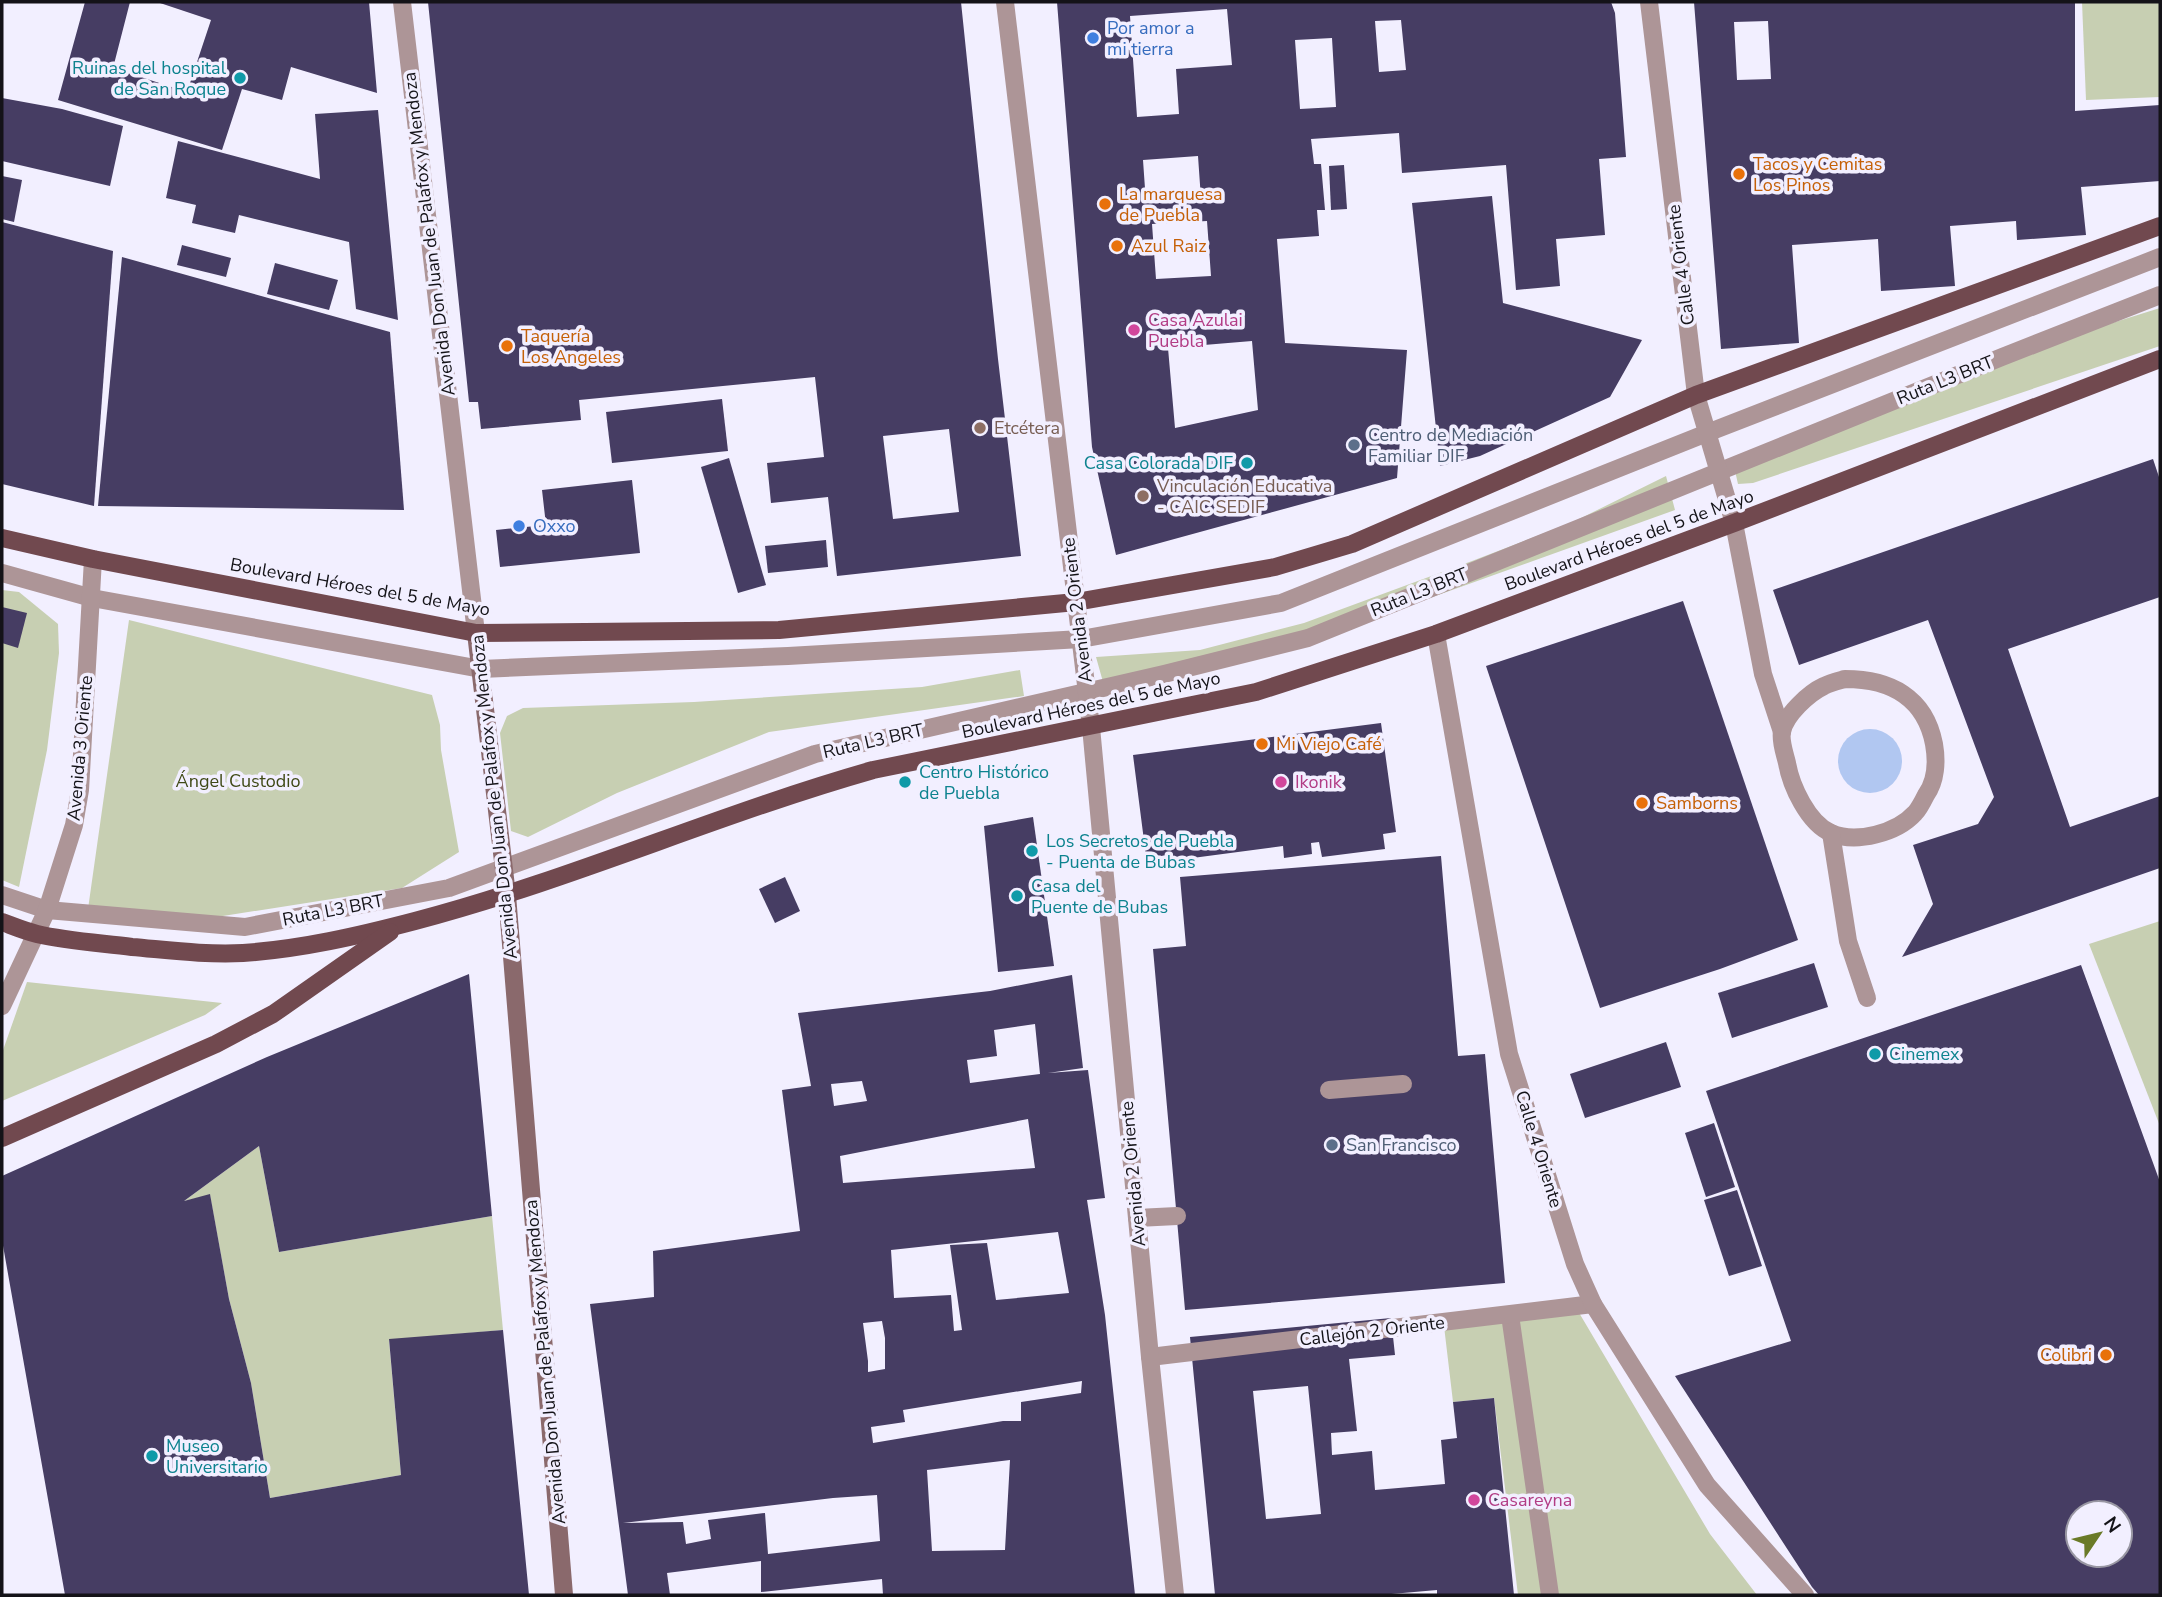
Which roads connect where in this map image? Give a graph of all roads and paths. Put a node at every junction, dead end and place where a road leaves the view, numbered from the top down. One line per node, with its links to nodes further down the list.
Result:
1 (402, 2): 17 (street, Avenida Don Juan de Palafox y Mendoza)
2 (1005, 2): 16 (street, Avenida 2 Oriente)
3 (1649, 2): 8 (street, Calle 4 Oriente)
4 (2160, 226): 8 (main road, Boulevard Héroes del 5 de Mayo)
5 (2160, 257): 9 (street)
6 (2160, 295): 10 (street, Ruta L3 BRT)
7 (2160, 359): 11 (main road, Boulevard Héroes del 5 de Mayo)
8 (1696, 395): 9 (street, Calle 4 Oriente); 16 (main road, Boulevard Héroes del 5 de Mayo)
9 (1707, 433): 10 (street, Calle 4 Oriente); 19 (street)
10 (1718, 473): 11 (street, Calle 4 Oriente); 21 (street, Ruta L3 BRT)
11 (1734, 523): 18 (main road, Boulevard Héroes del 5 de Mayo); 23 (street, Calle 4 Oriente)
12 (2, 538): 13 (main road, Boulevard Héroes del 5 de Mayo)
13 (93, 559): 15 (street, Avenida 3 Oriente); 17 (main road, Boulevard Héroes del 5 de Mayo)
14 (2, 573): 15 (street)
15 (92, 598): 20 (street); 28 (street, Avenida 3 Oriente)
16 (1076, 603): 17 (main road, Boulevard Héroes del 5 de Mayo); 19 (street, Avenida 2 Oriente)
17 (476, 633): 20 (main road, Avenida Don Juan de Palafox y Mendoza)
18 (1436, 634): 22 (main road, Boulevard Héroes del 5 de Mayo); 39 (street, Calle 4 Oriente)
19 (1081, 639): 20 (street); 21 (street, Avenida 2 Oriente)
20 (481, 669): 25 (main road, Avenida Don Juan de Palafox y Mendoza)
21 (1086, 691): 22 (street, Avenida 2 Oriente); 25 (street, Ruta L3 BRT)
22 (1091, 727): 27 (main road, Boulevard Héroes del 5 de Mayo); 38 (street, Avenida 2 Oriente)
23 (1782, 732): 24 (street); 24 (street)
24 (1831, 833): 32 (street)
25 (504, 867): 27 (main road, Avenida Don Juan de Palafox y Mendoza); 28 (street, Ruta L3 BRT)
26 (2, 895): 28 (street, Ruta L3 BRT)
27 (507, 895): 30 (main road, Boulevard Héroes del 5 de Mayo); 42 (main road, Avenida Don Juan de Palafox y Mendoza)
28 (47, 910): 31 (street, Avenida 3 Oriente)
29 (2, 922): 31 (main road, Boulevard Héroes del 5 de Mayo)
30 (401, 925): 31 (main road, Boulevard Héroes del 5 de Mayo); 36 (main road)
31 (37, 934): 33 (street, Avenida 3 Oriente)
32 (1867, 998)
33 (2, 1006)
34 (1403, 1084): 35 (street)
35 (1329, 1090)
36 (2, 1138)
37 (1177, 1216): 38 (street)
38 (1137, 1218): 41 (street, Avenida 2 Oriente)
39 (1593, 1304): 40 (street, Callejón 2 Oriente); 45 (street, Calle 4 Oriente)
40 (1510, 1315): 41 (street, Callejón 2 Oriente); 44 (street)
41 (1150, 1357): 43 (street, Avenida 2 Oriente)
42 (564, 1595)
43 (1175, 1595)
44 (1550, 1595)
45 (1805, 1595)

